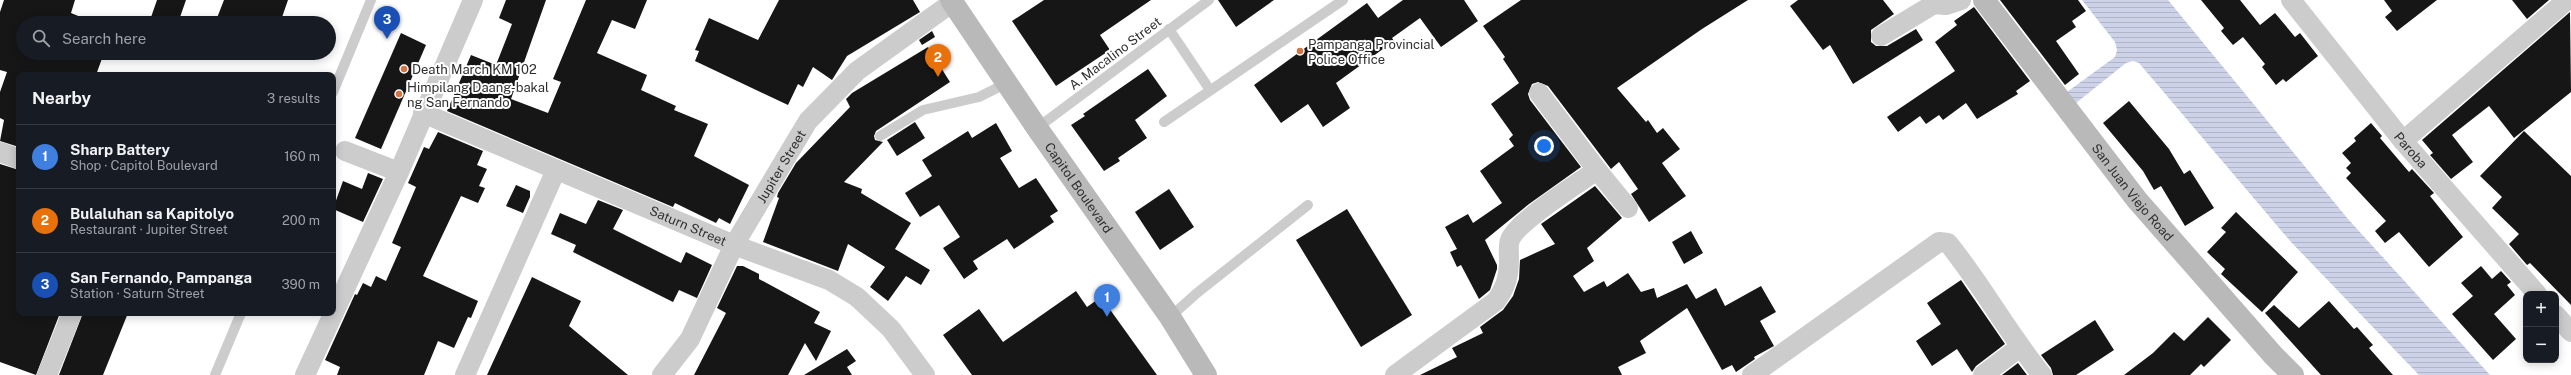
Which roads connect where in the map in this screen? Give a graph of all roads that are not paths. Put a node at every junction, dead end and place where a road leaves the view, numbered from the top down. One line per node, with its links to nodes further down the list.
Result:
1 (371, 0): 13 (lane)
2 (473, 0): 16 (street)
3 (1209, 0): 10 (lane, A. Macalino Street)
4 (1343, 0): 14 (lane)
5 (1961, 0): 11 (street)
6 (1984, 0): 50 (street, San Juan Viejo Road)
7 (2291, 0): 20 (street, Paroba)
8 (2567, 0): 20 (street)
9 (953, 1): 12 (street, Capitol Boulevard); 29 (street, Jupiter Street)
10 (1169, 29): 14 (lane); 18 (lane, A. Macalino Street)
11 (1881, 36)
12 (1007, 83): 18 (street, Capitol Boulevard); 19 (lane)
13 (336, 85)
14 (1210, 90): 17 (lane)
15 (1539, 93): 25 (street)
16 (423, 113): 24 (street, Saturn Street); 26 (street)
17 (1164, 122)
18 (1037, 128): 35 (street, Capitol Boulevard)
19 (880, 136)
20 (2402, 140): 30 (street, Paroba)
21 (345, 151): 26 (street)
22 (0, 152): 23 (street)
23 (16, 158)
24 (556, 170): 29 (street, Saturn Street); 42 (street)
25 (1597, 170): 28 (street); 46 (street)
26 (399, 172): 31 (street)
27 (1308, 205): 35 (lane)
28 (1628, 208)
29 (734, 245): 43 (street, Jupiter Street); 44 (street, Saturn Street)
30 (2534, 291)
31 (336, 308)
32 (71, 316): 39 (street)
33 (240, 316): 40 (lane)
34 (332, 316): 41 (street)
35 (1170, 317): 45 (street, Capitol Boulevard)
36 (2559, 318): 37 (street)
37 (2571, 332)
38 (2020, 347): 47 (street); 48 (street); 49 (street)
39 (47, 375)
40 (215, 375)
41 (305, 375)
42 (465, 375)
43 (662, 375)
44 (925, 375)
45 (1206, 375)
46 (1395, 375)
47 (1752, 375)
48 (1983, 375)
49 (2042, 375)
50 (2293, 375)

